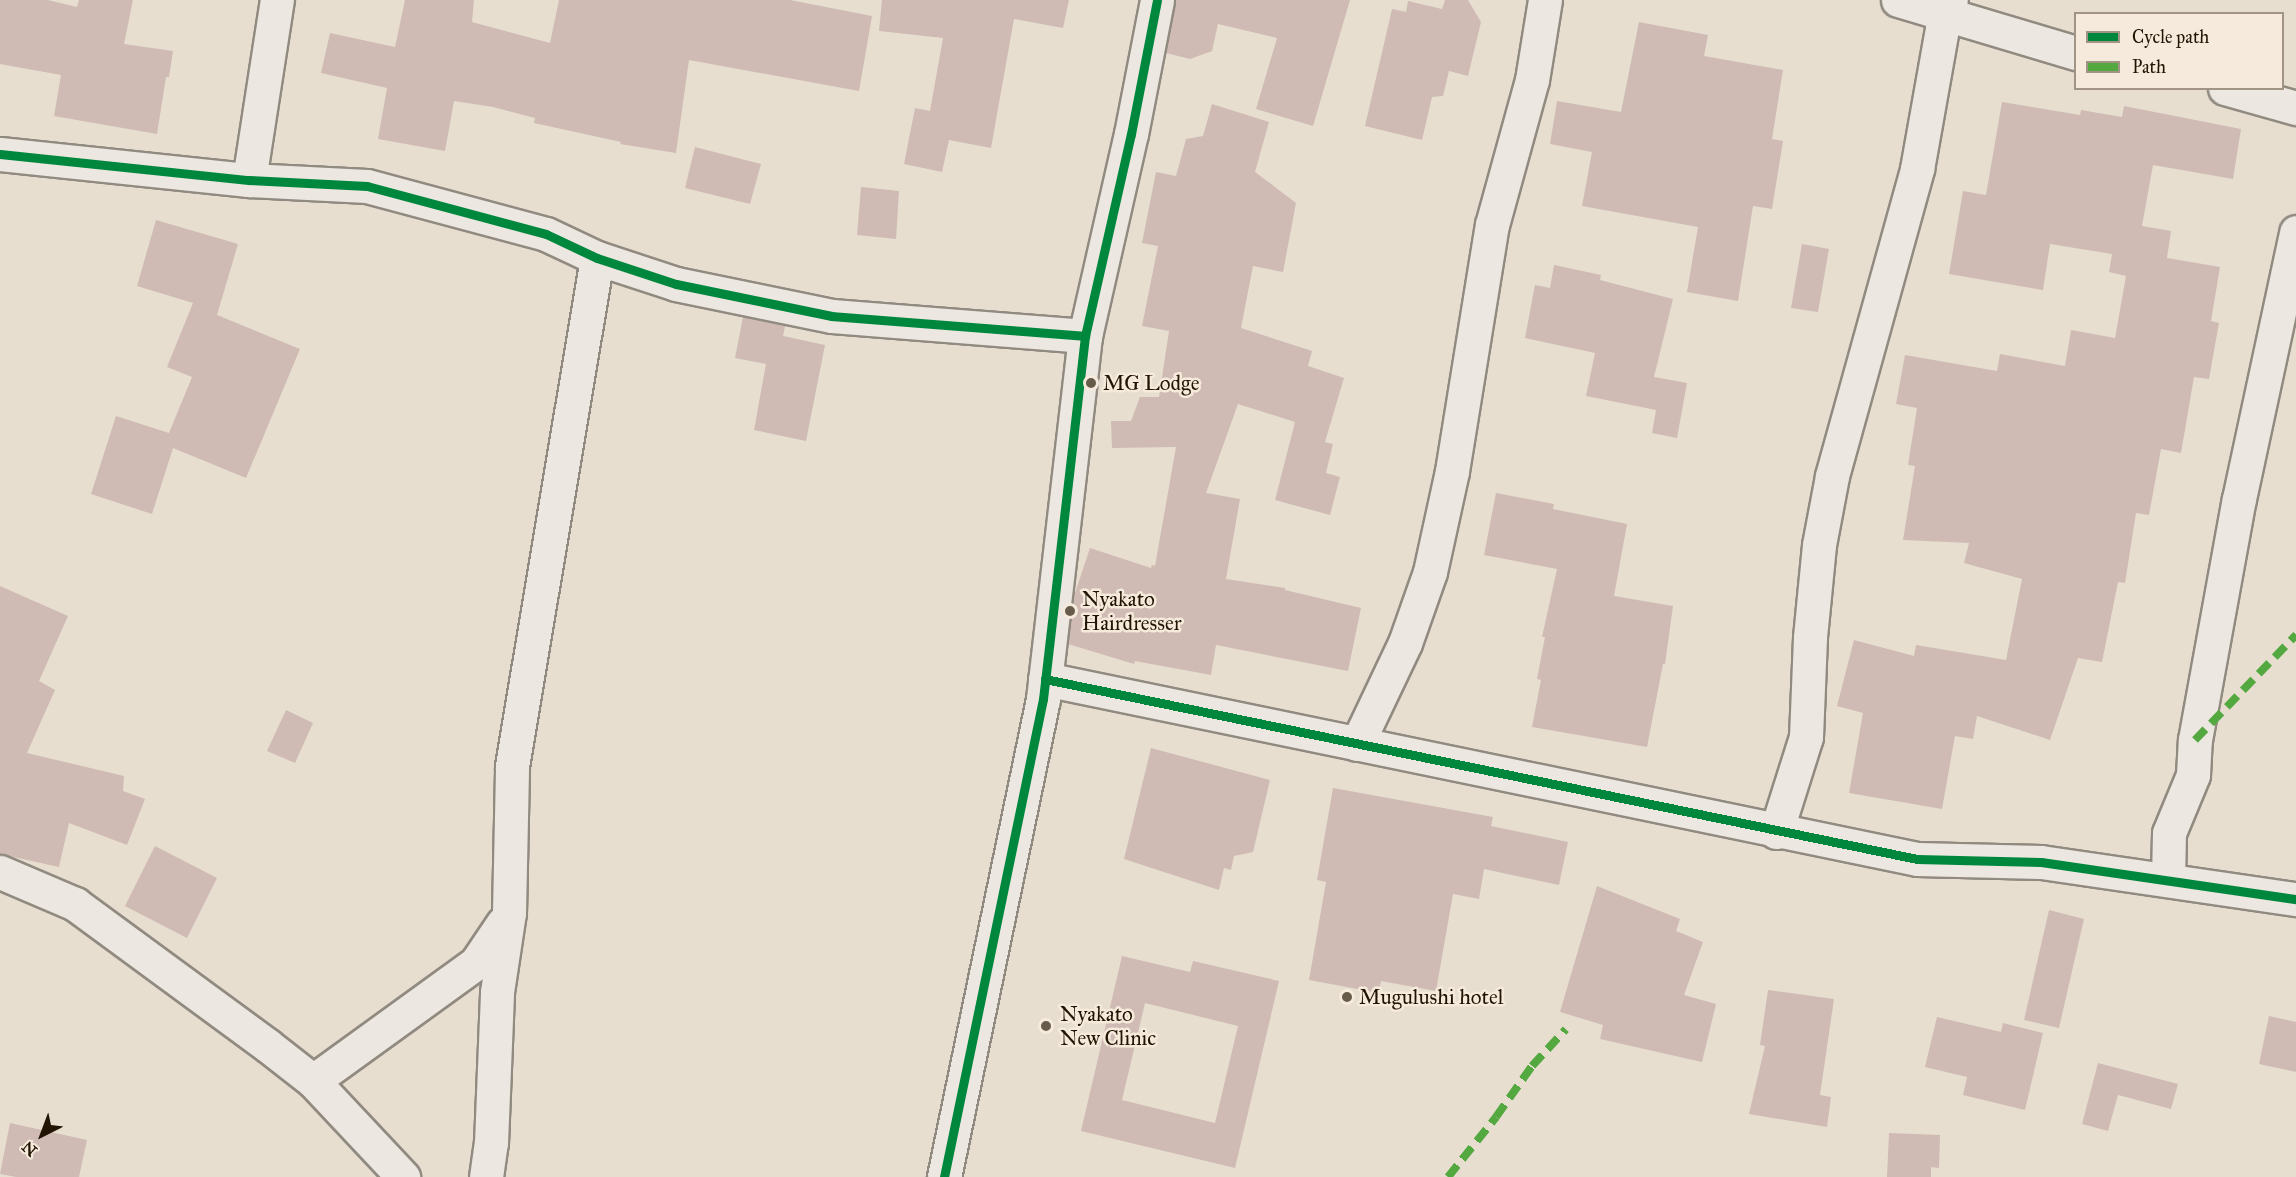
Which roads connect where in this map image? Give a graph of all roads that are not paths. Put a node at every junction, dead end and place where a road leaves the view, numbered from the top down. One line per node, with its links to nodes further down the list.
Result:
1 (277, 0): 10 (street)
2 (1157, 0): 13 (street)
3 (1545, 0): 15 (street)
4 (1898, 0): 5 (street)
5 (1948, 7): 6 (street); 16 (street)
6 (2074, 52)
7 (2232, 90): 8 (street)
8 (2296, 108)
9 (0, 153): 10 (street)
10 (249, 180): 12 (street)
11 (2296, 232): 18 (street)
12 (597, 258): 13 (street); 20 (street)
13 (1085, 336): 14 (street)
14 (1045, 679): 15 (street); 24 (street)
15 (1357, 744): 16 (street)
16 (1776, 832): 18 (street)
17 (0, 872): 21 (street)
18 (2168, 880): 19 (street)
19 (2296, 899)
20 (509, 913): 21 (street); 23 (street)
21 (313, 1081): 22 (street)
22 (404, 1177)
23 (486, 1177)
24 (944, 1177)

